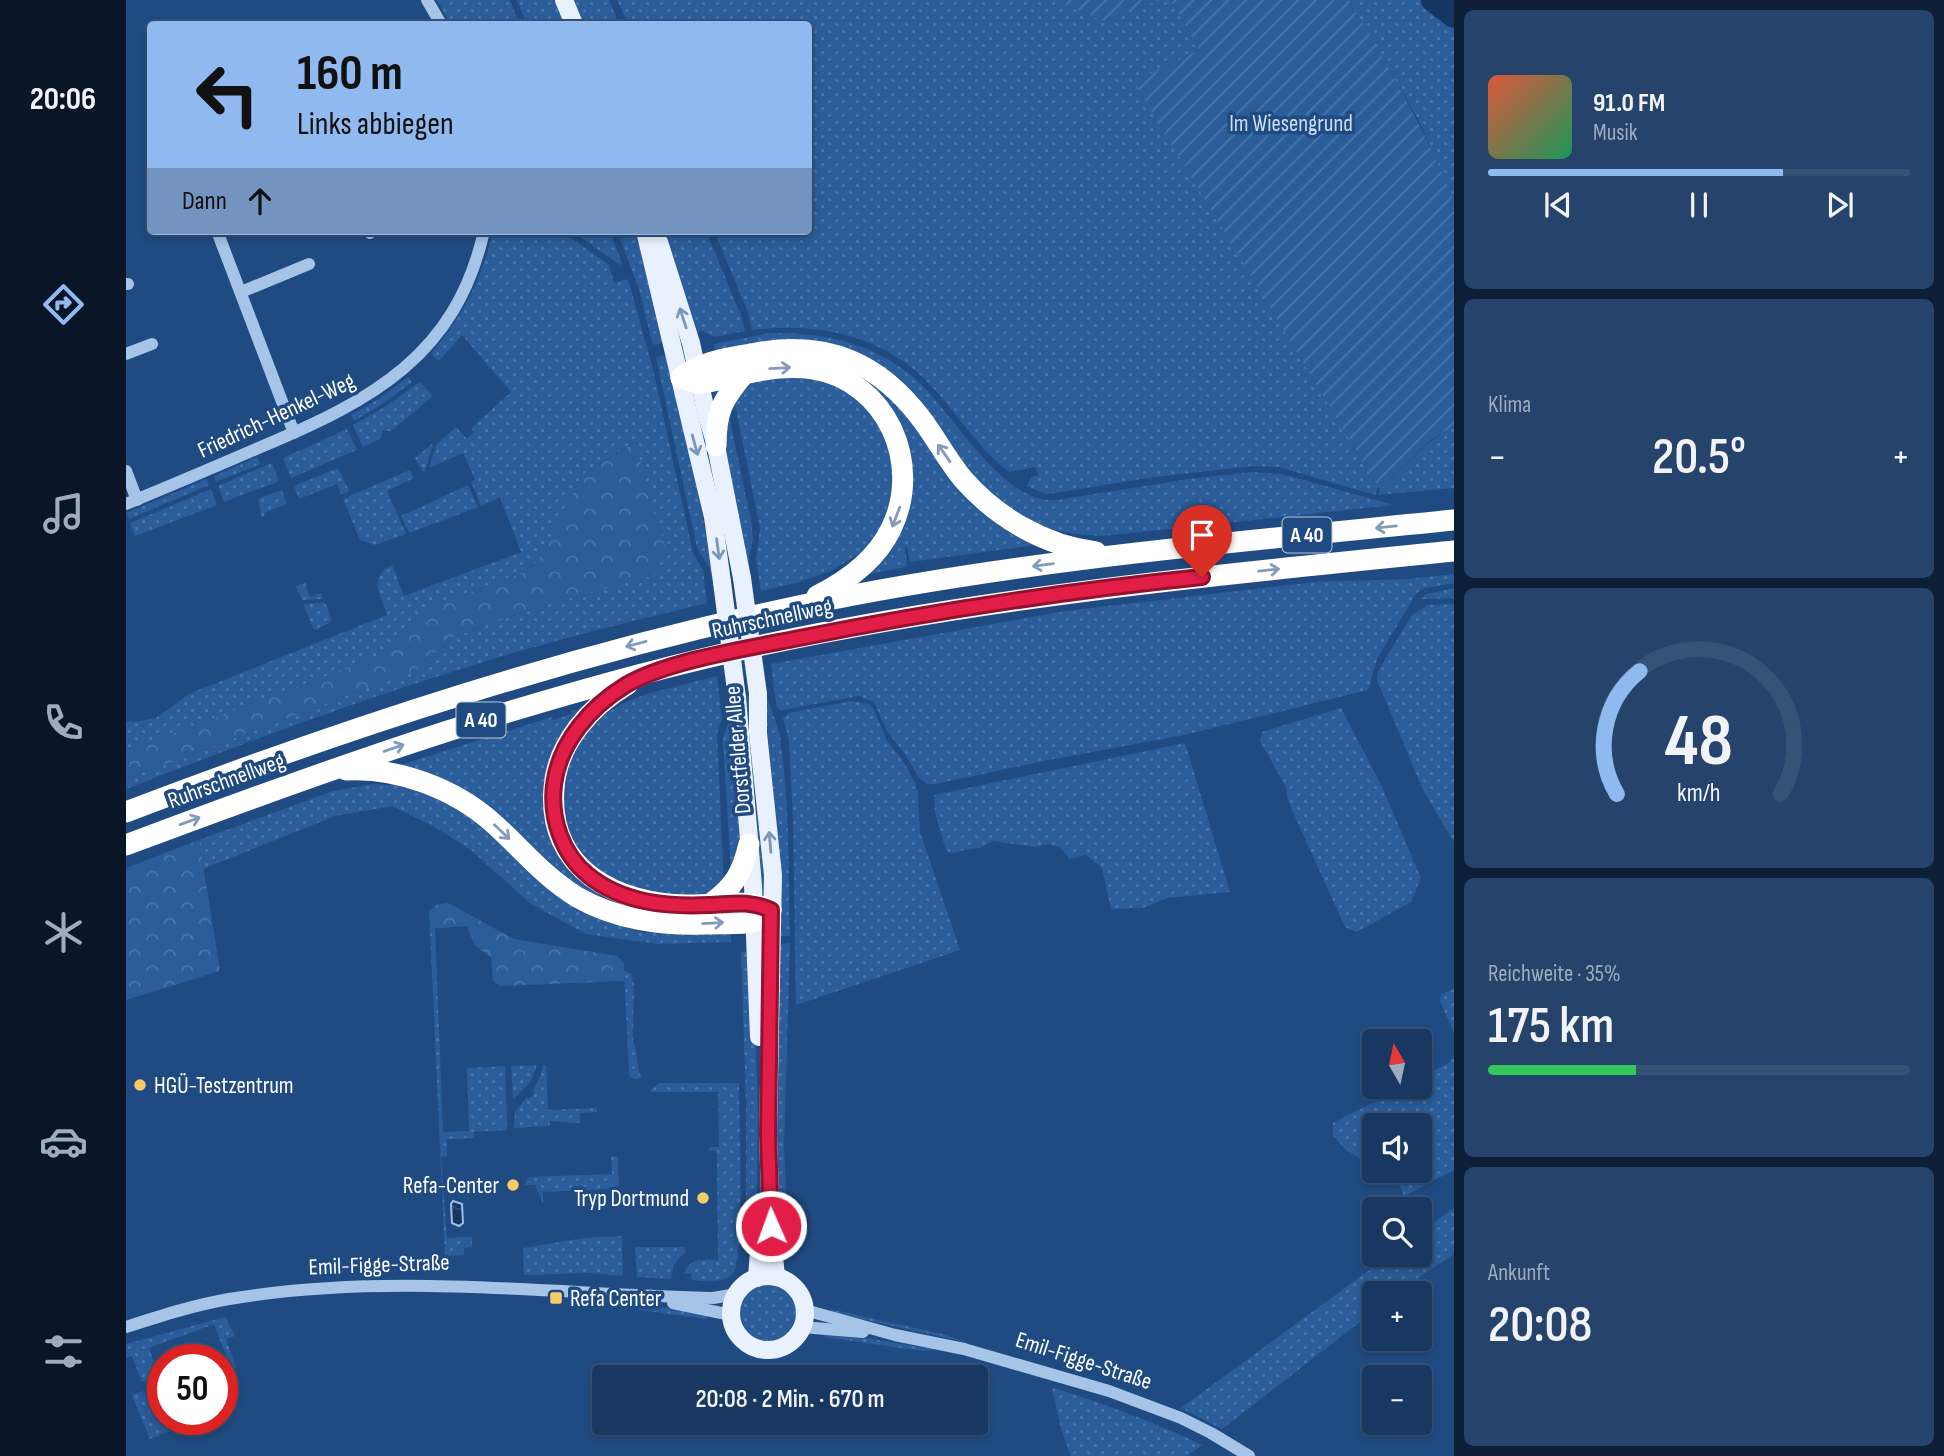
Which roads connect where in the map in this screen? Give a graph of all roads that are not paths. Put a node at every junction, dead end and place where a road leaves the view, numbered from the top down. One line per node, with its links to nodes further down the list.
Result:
1 (427, 0): 3 (street)
2 (564, 0): 4 (main road)
3 (439, 21)
4 (573, 21)
5 (219, 235): 10 (street)
6 (483, 235): 15 (street, Friedrich-Henkel-Weg)
7 (646, 235): 14 (main road, Dorstfelder Allee)
8 (656, 235): 14 (main road, Dorstfelder Allee, one-way to 8)
9 (309, 264): 10 (street)
10 (241, 292): 15 (street)
11 (152, 344): 12 (street)
12 (126, 354)
13 (744, 374): 14 (highway); 16 (highway); 22 (highway, one-way to 22)
14 (693, 376): 16 (main road, Dorstfelder Allee); 21 (highway, one-way to 14); 26 (main road, Dorstfelder Allee, one-way to 26, bridge)
15 (294, 433): 18 (street, Friedrich-Henkel-Weg)
16 (716, 446): 29 (main road, Dorstfelder Allee, one-way to 16, bridge)
17 (126, 471): 18 (street)
18 (132, 502)
19 (1454, 520): 21 (highway, Ruhrschnellweg / A 40, one-way to 21)
20 (1454, 551): 23 (highway, Ruhrschnellweg / A 40, one-way to 20)
21 (1136, 554): 22 (highway, Ruhrschnellweg / A 40, one-way to 22)
22 (779, 610): 25 (highway, Ruhrschnellweg / A 40, one-way to 25)
23 (659, 670): 24 (highway, Ruhrschnellweg / A 40, one-way to 23); 28 (highway)
24 (306, 778): 27 (highway, Ruhrschnellweg / A 40, one-way to 24); 29 (highway, one-way to 29)
25 (126, 812)
26 (749, 844): 28 (highway); 29 (main road, Dorstfelder Allee)
27 (126, 845)
28 (709, 905): 29 (highway)
29 (760, 911): 30 (main road, Dorstfelder Allee); 31 (main road, Dorstfelder Allee)
30 (776, 1277): 31 (main road); 35 (main road)
31 (757, 1278): 32 (main road)
32 (737, 1294): 33 (street, Emil-Figge-Straße); 34 (main road)
33 (638, 1296): 34 (street, Emil-Figge-Straße); 36 (street, Emil-Figge-Straße)
34 (732, 1315): 35 (main road)
35 (803, 1318): 37 (street, Emil-Figge-Straße)
36 (126, 1327)
37 (1249, 1456)

